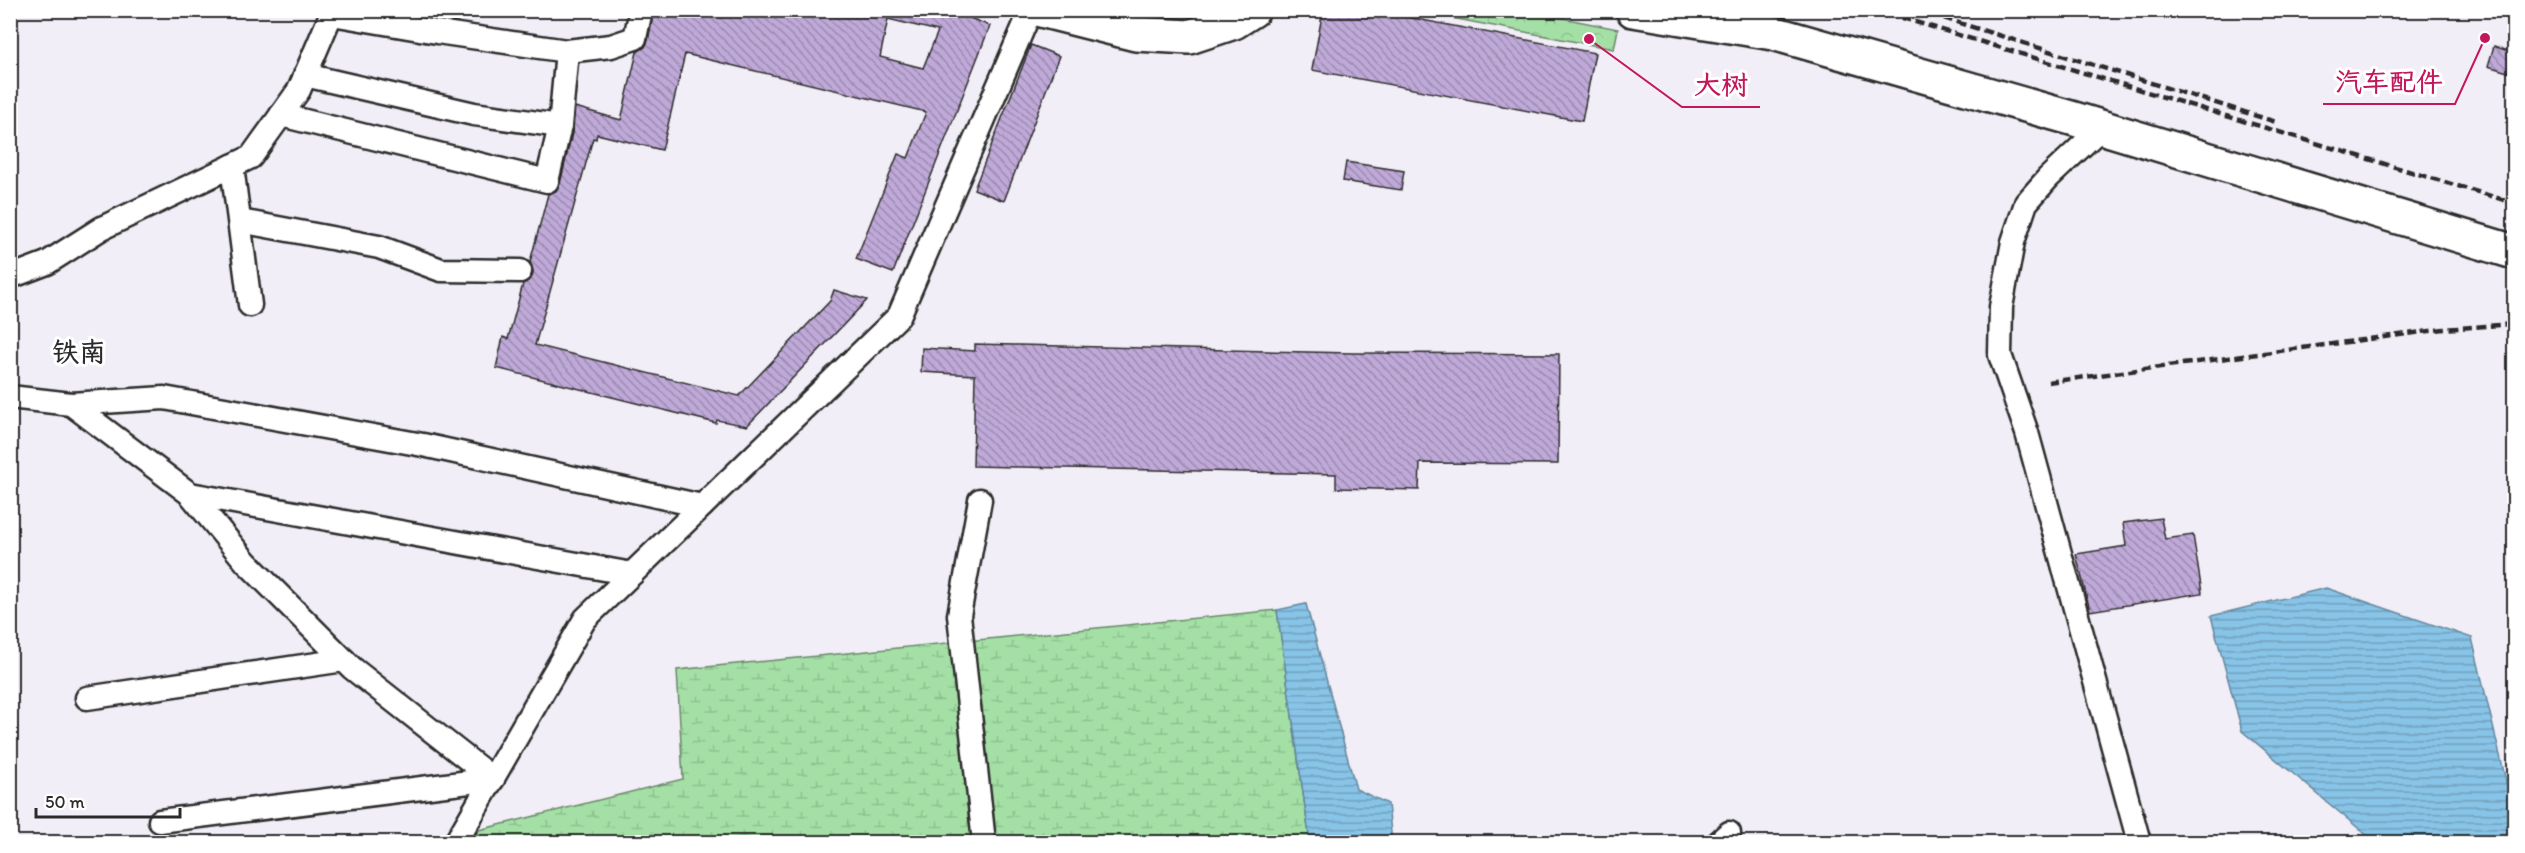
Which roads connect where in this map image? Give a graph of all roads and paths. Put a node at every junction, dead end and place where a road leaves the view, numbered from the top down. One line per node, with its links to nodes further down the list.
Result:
1 (641, 10): 7 (street)
2 (1030, 10): 22 (street)
3 (1041, 10): 4 (street)
4 (1253, 10)
5 (1633, 10): 11 (street)
6 (332, 12): 7 (street); 8 (street)
7 (567, 51): 10 (street)
8 (305, 75): 9 (street); 10 (street)
9 (281, 115): 10 (street); 12 (street)
10 (560, 126)
11 (2102, 127): 14 (street); 30 (street)
12 (232, 166): 13 (street); 16 (street)
13 (240, 221): 15 (street); 17 (street)
14 (2514, 252)
15 (520, 271)
16 (10, 277)
17 (250, 304)
18 (10, 396): 19 (street)
19 (71, 404): 20 (street); 22 (street)
20 (190, 494): 23 (street); 24 (street)
21 (980, 500): 29 (street)
22 (702, 506): 23 (street)
23 (632, 574): 26 (street)
24 (344, 660): 25 (street); 26 (street)
25 (87, 698)
26 (493, 779): 27 (street); 28 (street)
27 (159, 820)
28 (456, 843)
29 (984, 843)
30 (2139, 843)

